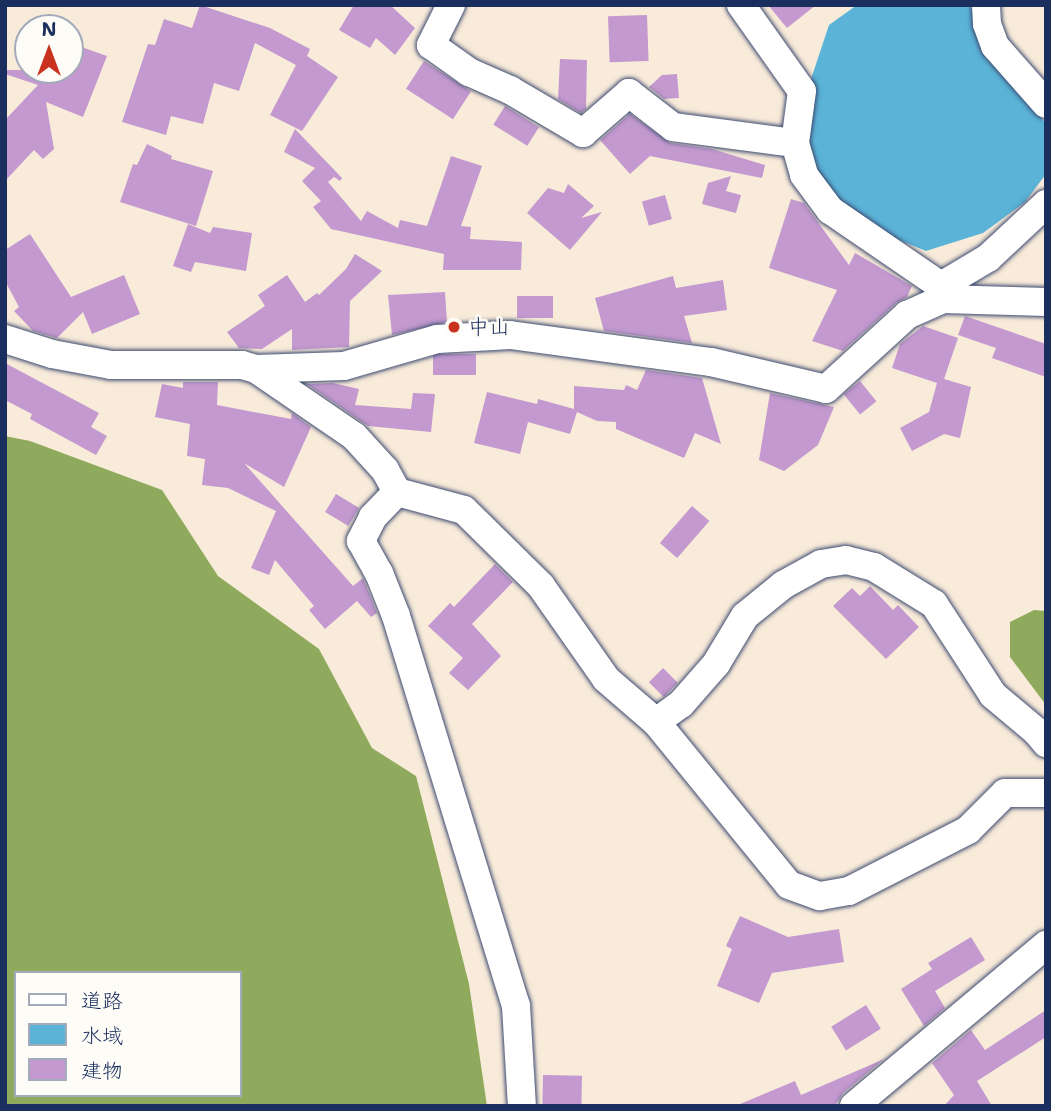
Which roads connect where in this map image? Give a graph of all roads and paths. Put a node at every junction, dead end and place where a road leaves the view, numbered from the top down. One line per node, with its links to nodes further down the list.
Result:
1 (452, 5): 5 (street)
2 (741, 5): 5 (street)
3 (986, 5): 4 (street)
4 (1046, 104)
5 (795, 143): 7 (street)
6 (1046, 204): 7 (street)
7 (942, 292): 8 (street); 10 (street)
8 (1046, 302)
9 (5, 339): 10 (street)
10 (256, 369): 11 (street)
11 (397, 492): 12 (street); 16 (street)
12 (656, 722): 13 (street); 14 (street)
13 (1046, 743)
14 (1046, 793)
15 (1046, 946): 17 (street)
16 (522, 1106)
17 (854, 1106)

